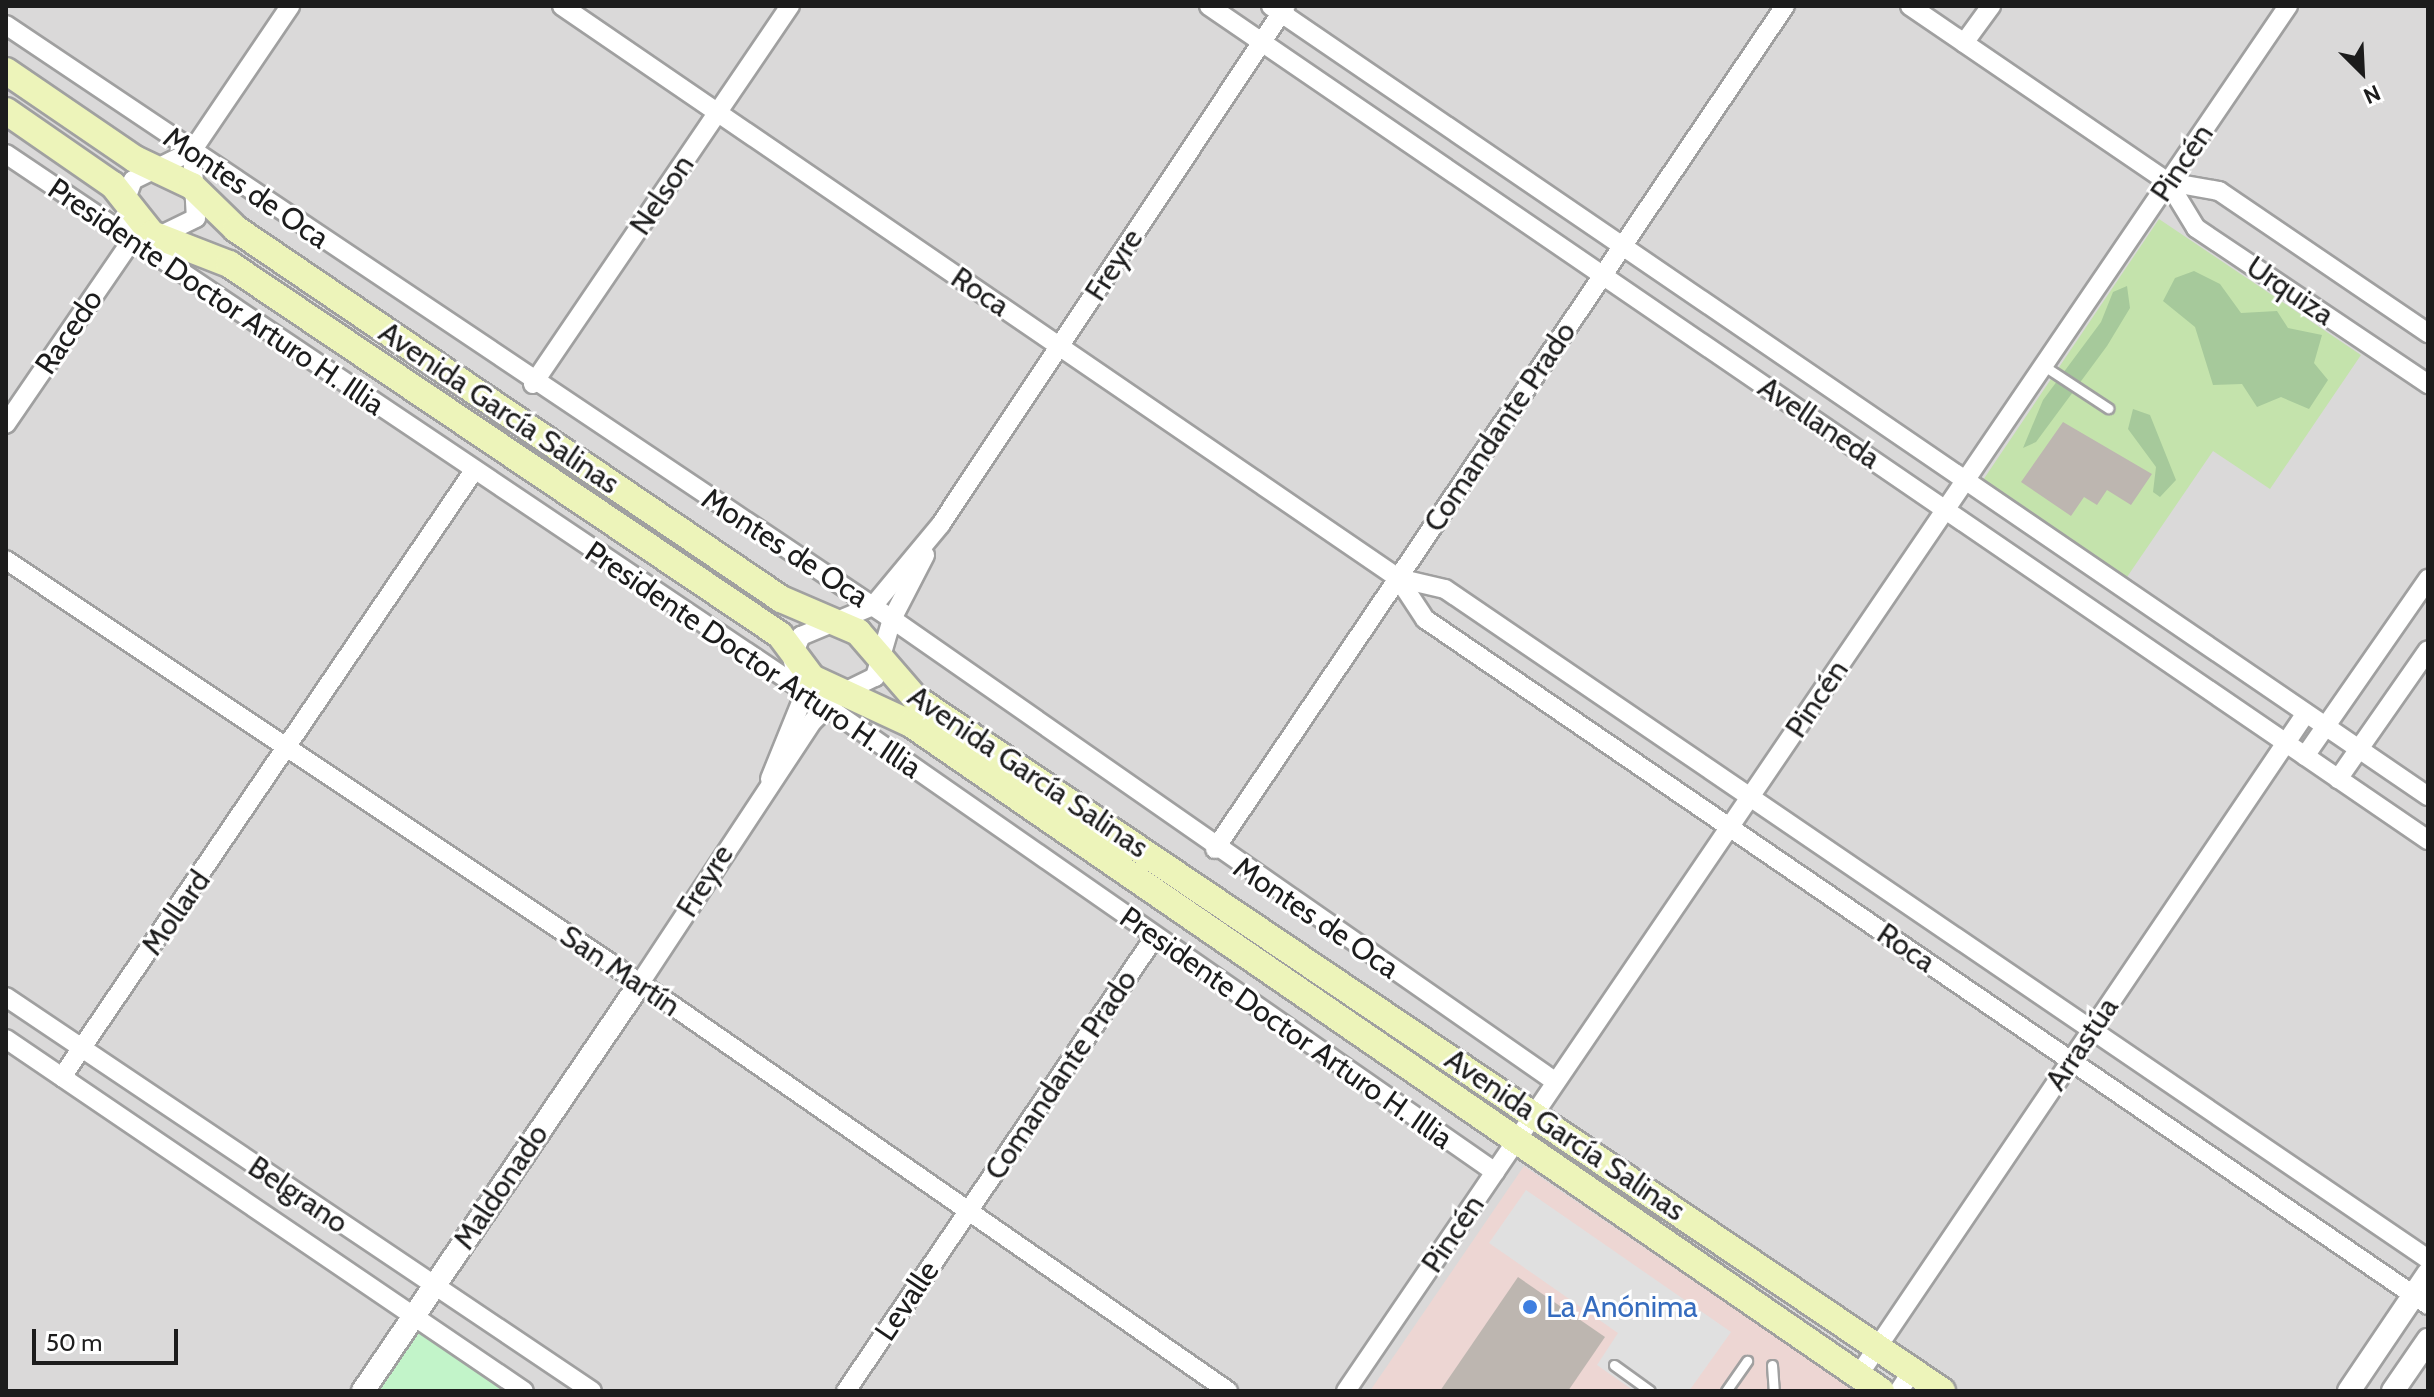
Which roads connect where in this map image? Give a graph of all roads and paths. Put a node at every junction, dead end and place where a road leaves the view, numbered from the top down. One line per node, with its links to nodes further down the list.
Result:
1 (290, 6): 16 (street)
2 (562, 6): 15 (street, Roca)
3 (790, 6): 15 (street, Nelson)
4 (1209, 6): 11 (street, Avellaneda)
5 (1785, 6): 23 (street, Comandante Prado)
6 (1910, 6): 12 (street, Urquiza)
7 (1991, 6): 12 (street)
8 (2288, 6): 19 (street, Pincén)
9 (1280, 8): 11 (street, Freyre); 23 (street, Avellaneda)
10 (6, 25): 16 (street, Montes de Oca)
11 (1262, 42): 24 (street, Avellaneda); 26 (street, Freyre)
12 (1964, 43): 19 (street, Urquiza)
13 (6, 71): 18 (main road, Avenida García Salinas)
14 (6, 111): 21 (main road)
15 (718, 113): 26 (street, Roca); 28 (street, Nelson)
16 (192, 151): 18 (street); 20 (street); 28 (street, Montes de Oca)
17 (6, 154): 22 (street, Presidente Doctor Arturo H. Illia)
18 (150, 169): 20 (main road, Avenida García Salinas); 21 (street)
19 (2168, 182): 25 (street, Urquiza); 27 (street, Pincén); 29 (street, Urquiza)
20 (197, 191): 22 (street); 41 (main road, Avenida García Salinas)
21 (126, 199): 22 (main road)
22 (145, 238): 31 (street, Racedo); 32 (street, Presidente Doctor Arturo H. Illia); 42 (main road, Avenida García Salinas)
23 (1623, 246): 24 (street, Comandante Prado); 33 (street, Avellaneda)
24 (1603, 275): 34 (street, Avellaneda); 37 (street, Comandante Prado)
25 (2428, 333)
26 (1060, 346): 35 (street, Freyre); 37 (street, Roca)
27 (2044, 366): 30 (lane); 33 (street, Pincén)
28 (533, 384): 39 (street, Montes de Oca)
29 (2428, 384)
30 (2108, 408)
31 (6, 424)
32 (473, 472): 45 (street, Presidente Doctor Arturo H. Illia); 50 (street)
33 (1965, 480): 34 (street, Pincén); 47 (street, Avellaneda)
34 (1946, 510): 49 (street, Avellaneda); 56 (street, Pincén)
35 (941, 524): 39 (street, Freyre); 40 (street, Freyre)
36 (6, 560): 50 (street, San Martín)
37 (1398, 578): 56 (street, Roca); 57 (street, Roca); 59 (street, Comandante Prado)
38 (2428, 579): 48 (street)
39 (873, 606): 40 (street, Montes de Oca); 41 (street, Freyre)
40 (892, 619): 44 (street, Freyre); 59 (street, Montes de Oca)
41 (833, 622): 42 (street, Freyre); 44 (main road, Avenida García Salinas)
42 (794, 650): 45 (street, Freyre); 46 (main road, Avenida García Salinas)
43 (2428, 650): 51 (street)
44 (881, 662): 46 (street, Freyre); 69 (main road, Avenida García Salinas)
45 (800, 688): 46 (street, Presidente Doctor Arturo H. Illia); 53 (street, Freyre)
46 (834, 699): 53 (street, Freyre); 60 (street, Presidente Doctor Arturo H. Illia); 70 (main road, Avenida García Salinas)
47 (2306, 713): 48 (street, Avellaneda); 49 (street, Arrastúa)
48 (2325, 726): 51 (street, Avellaneda); 52 (street)
49 (2286, 743): 52 (street, Avellaneda); 63 (street, Arrastúa)
50 (289, 748): 61 (street, San Martín); 65 (street, Mollard)
51 (2359, 749): 54 (street); 55 (street, Avellaneda)
52 (2305, 756): 54 (street, Avellaneda)
53 (770, 779): 61 (street, Freyre)
54 (2338, 779): 58 (street, Avellaneda)
55 (2428, 796)
56 (1750, 797): 57 (street, Pincén); 63 (street, Roca)
57 (1730, 827): 66 (street, Roca); 68 (street, Pincén)
58 (2428, 840)
59 (1215, 849): 68 (street, Montes de Oca)
60 (1154, 938): 71 (street, Presidente Doctor Arturo H. Illia); 72 (street, Comandante Prado)
61 (640, 983): 72 (street, San Martín); 75 (street, Maldonado)
62 (6, 997): 65 (street, Belgrano)
63 (2092, 1030): 66 (street, Arrastúa); 73 (street, Roca)
64 (6, 1039): 67 (street, Belgrano)
65 (82, 1049): 67 (street, Mollard); 75 (street, Belgrano)
66 (2071, 1061): 76 (street, Roca); 79 (street, Arrastúa)
67 (62, 1077): 77 (street, Belgrano)
68 (1556, 1082): 69 (street, Pincén)
69 (1535, 1114): 70 (street, Pincén); 79 (main road, Avenida García Salinas)
70 (1516, 1142): 71 (street, Pincén); 83 (main road, Avenida García Salinas)
71 (1495, 1172): 90 (street, Pincén)
72 (969, 1211): 88 (street, Levalle); 89 (street, San Martín)
73 (2428, 1259)
74 (2428, 1274): 76 (street)
75 (434, 1286): 77 (street, Maldonado); 87 (street, Belgrano)
76 (2421, 1300): 96 (street)
77 (414, 1316): 85 (street, Maldonado); 86 (street, Belgrano)
78 (2428, 1340): 97 (street)
79 (1877, 1347): 83 (street, Arrastúa); 84 (main road, Avenida García Salinas)
80 (1747, 1361): 92 (lane)
81 (1614, 1365): 91 (lane)
82 (1772, 1365): 93 (lane)
83 (1858, 1376): 94 (main road, Avenida García Salinas)
84 (1906, 1381): 95 (main road, Avenida García Salinas)
85 (363, 1391)
86 (524, 1391)
87 (592, 1391)
88 (846, 1391)
89 (1228, 1391)
90 (1346, 1391)
91 (1650, 1391)
92 (1726, 1391)
93 (1774, 1391)
94 (1881, 1391)
95 (1942, 1391)
96 (2349, 1391)
97 (2393, 1391)

